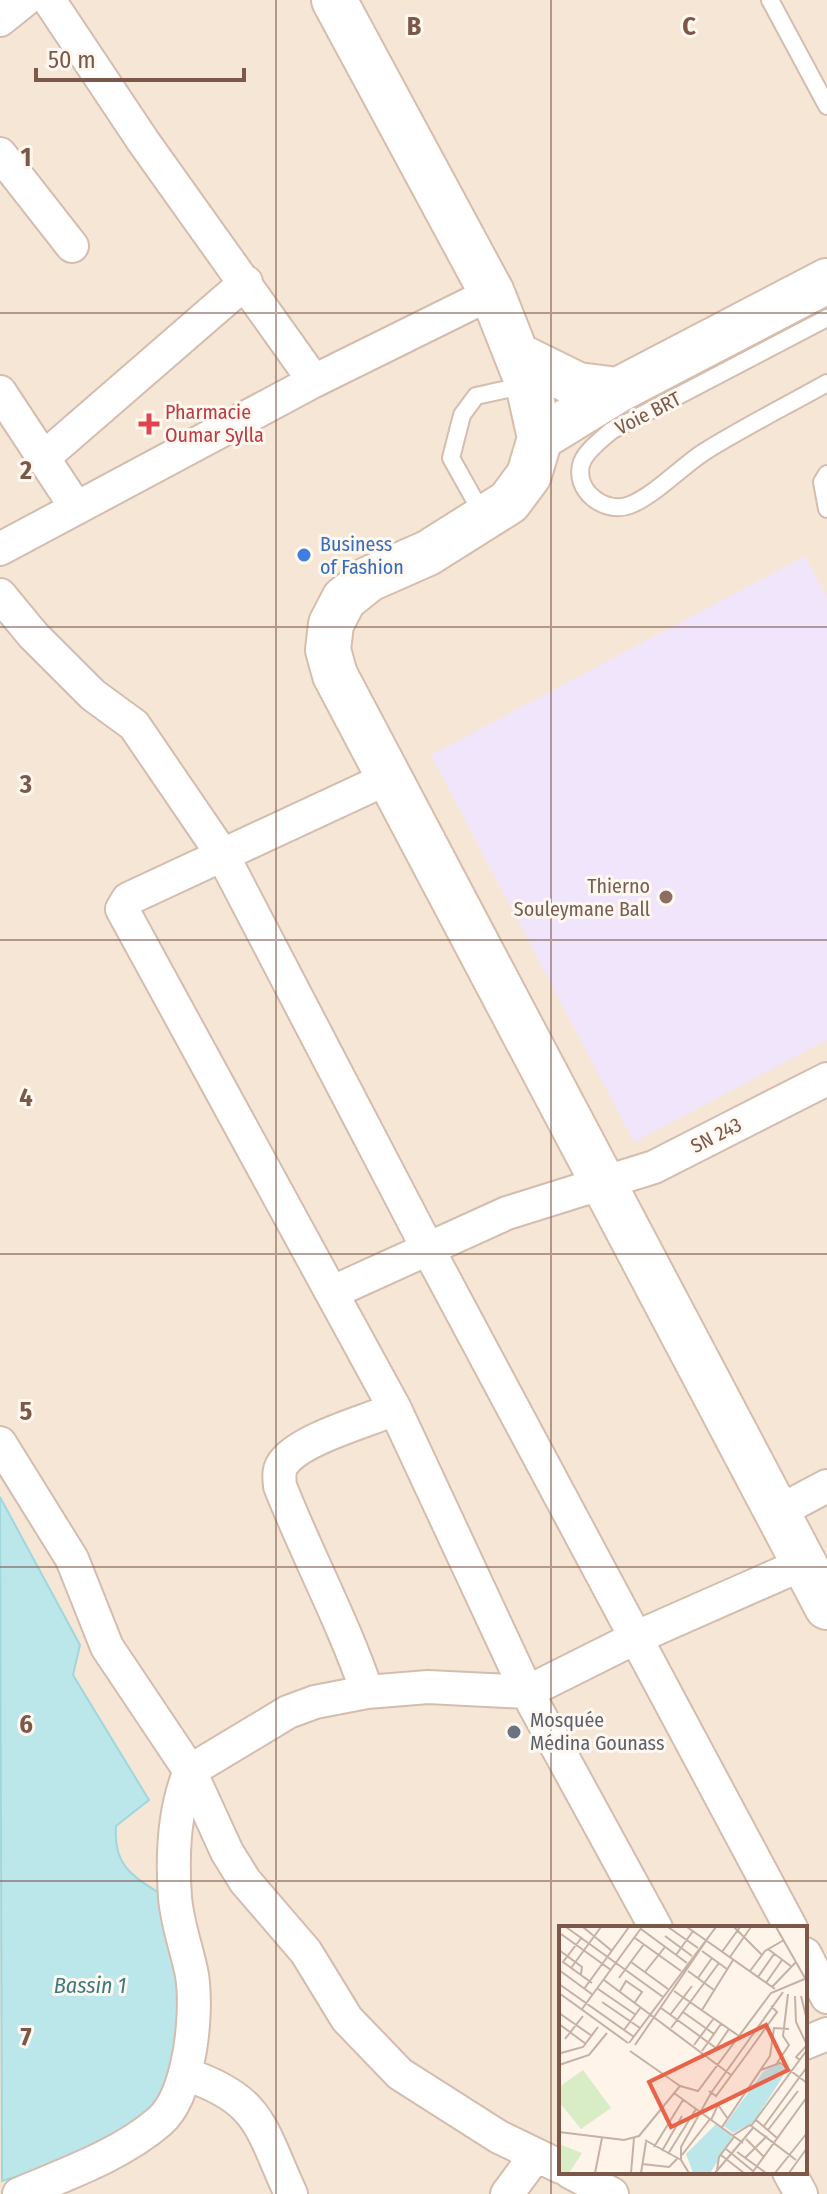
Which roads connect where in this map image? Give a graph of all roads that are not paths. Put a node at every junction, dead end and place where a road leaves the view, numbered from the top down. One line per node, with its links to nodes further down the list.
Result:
1 (25, 0): 5 (street)
2 (49, 0): 10 (street)
3 (334, 0): 11 (main road)
4 (770, 0): 6 (lane)
5 (0, 20)
6 (827, 106)
7 (0, 154): 8 (street)
8 (72, 246)
9 (827, 281): 16 (main road)
10 (246, 282): 14 (street); 19 (street)
11 (492, 293): 13 (main road); 14 (street)
12 (827, 318): 15 (lane, Voie BRT)
13 (522, 370): 16 (main road); 18 (main road); 23 (lane)
14 (314, 381): 21 (street)
15 (827, 383)
16 (618, 390): 18 (main road)
17 (0, 392): 19 (street)
18 (540, 438): 23 (main road)
19 (42, 459): 21 (street)
20 (827, 474): 22 (lane)
21 (75, 506): 24 (street)
22 (827, 509)
23 (486, 518): 26 (main road)
24 (0, 549)
25 (0, 595): 27 (street)
26 (386, 779): 27 (street); 29 (main road)
27 (222, 854): 30 (street); 31 (street)
28 (827, 1079): 29 (street, SN 243)
29 (601, 1183): 30 (street, SN 243); 35 (main road)
30 (428, 1249): 31 (street, SN 243); 38 (street)
31 (333, 1292): 32 (street)
32 (395, 1409): 39 (street); 40 (street)
33 (0, 1443): 41 (street)
34 (827, 1486): 35 (street)
35 (778, 1512): 36 (main road)
36 (805, 1563): 37 (main road); 38 (street)
37 (827, 1607)
38 (635, 1638): 40 (street); 43 (street)
39 (367, 1692): 40 (street); 41 (street)
40 (527, 1692): 42 (street)
41 (190, 1771): 48 (street); 49 (street)
42 (655, 1926)
43 (790, 1926)
44 (807, 1958): 45 (street)
45 (827, 1997)
46 (827, 2034): 47 (street)
47 (807, 2042)
48 (185, 2074): 52 (street); 53 (street)
49 (556, 2162): 54 (street)
50 (577, 2174): 55 (street)
51 (790, 2174): 56 (street)
52 (19, 2194)
53 (291, 2194)
54 (507, 2194)
55 (612, 2194)
56 (801, 2194)

